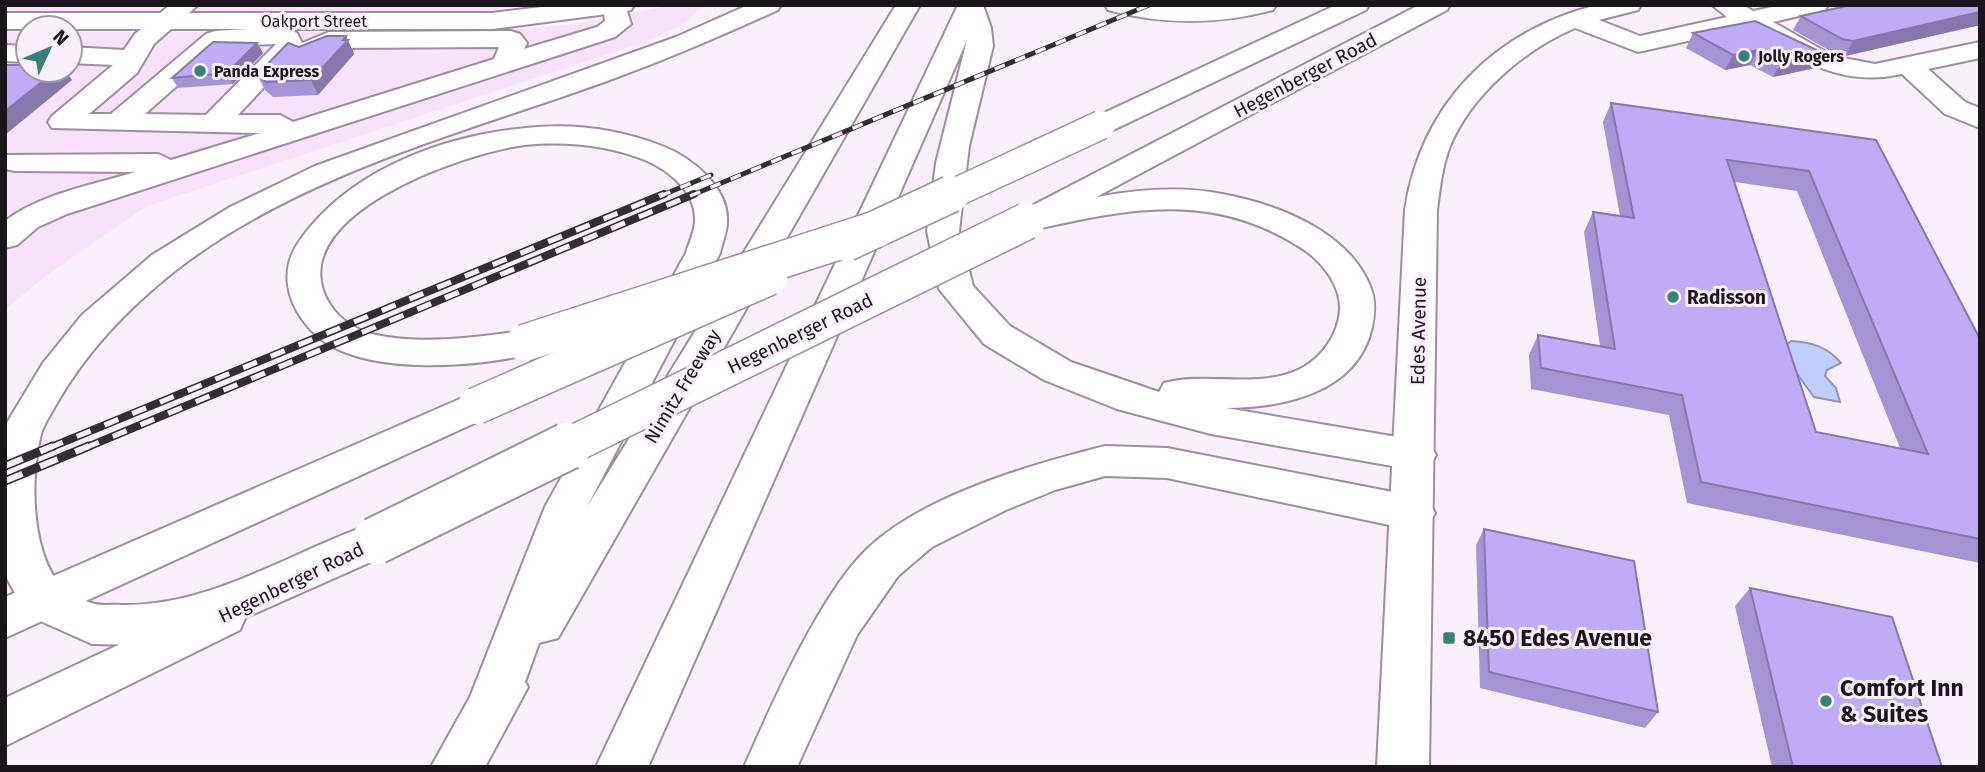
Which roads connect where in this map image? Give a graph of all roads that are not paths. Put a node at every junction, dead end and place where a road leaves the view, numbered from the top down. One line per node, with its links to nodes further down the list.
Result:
1 (769, 5): 36 (main road)
2 (908, 5): 42 (main road, Nimitz Freeway)
3 (971, 5): 35 (main road); 45 (main road)
4 (1116, 5): 5 (main road)
5 (1264, 5)
6 (1357, 5): 33 (main road, Hegenberger Road, bridge)
7 (1438, 5): 32 (main road, Hegenberger Road)
8 (1629, 5): 13 (main road, Edes Avenue)
9 (1724, 5): 14 (main road)
10 (1816, 5): 14 (main road)
11 (618, 6): 12 (main road, Oakport Street); 20 (main road)
12 (176, 13): 15 (main road, Oakport Street); 19 (main road)
13 (1574, 19): 14 (main road); 37 (main road, Edes Avenue)
14 (1749, 20): 21 (main road)
15 (5, 21)
16 (1980, 50): 21 (main road)
17 (305, 51): 20 (main road)
18 (84, 56): 19 (main road)
19 (132, 58): 24 (main road)
20 (506, 62): 27 (main road)
21 (1908, 65): 23 (main road)
22 (273, 84): 26 (main road)
23 (1980, 119)
24 (62, 122): 25 (main road); 29 (main road)
25 (118, 123): 26 (main road); 26 (main road)
26 (227, 124): 27 (main road)
27 (317, 124): 28 (main road)
28 (195, 163): 29 (main road); 31 (main road)
29 (10, 167)
30 (5, 205): 31 (main road)
31 (56, 207): 34 (main road)
32 (1027, 221): 35 (main road); 40 (main road, Hegenberger Road, bridge)
33 (877, 229): 41 (main road, Hegenberger Road, bridge); 42 (main road, bridge)
34 (5, 238)
35 (1056, 371): 37 (main road)
36 (24, 426): 38 (main road); 41 (main road)
37 (1415, 455): 39 (main road, Edes Avenue)
38 (5, 466)
39 (1413, 513): 46 (main road); 47 (main road, Edes Avenue)
40 (376, 541): 41 (main road); 43 (main road, Hegenberger Road)
41 (24, 610)
42 (491, 708): 44 (main road, Nimitz Freeway)
43 (5, 723)
44 (457, 767)
45 (622, 767)
46 (770, 767)
47 (1403, 767)

